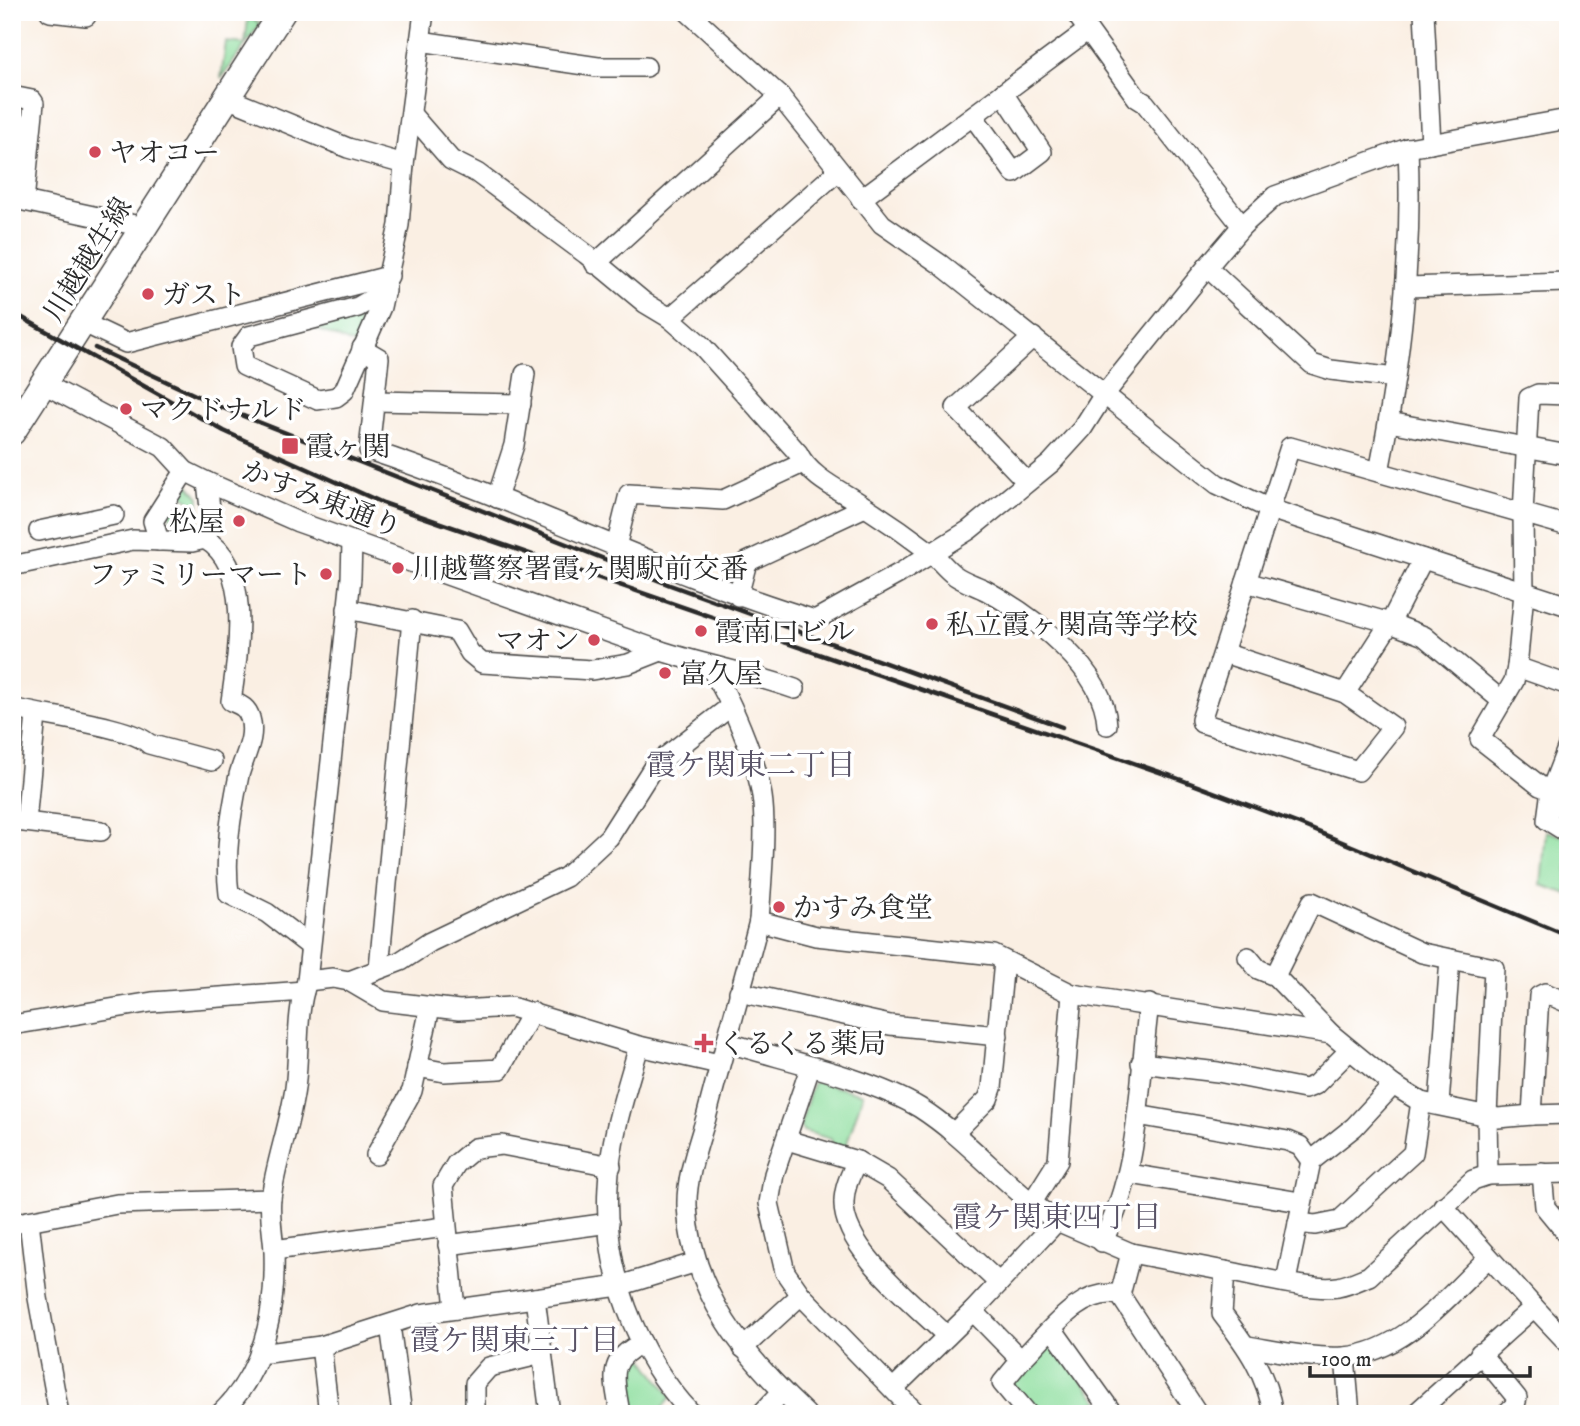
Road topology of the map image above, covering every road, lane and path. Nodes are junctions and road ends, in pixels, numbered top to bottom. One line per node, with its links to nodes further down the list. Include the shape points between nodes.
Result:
1 (50, 12): 2 (street, via 86,16)
2 (86, 12)
3 (282, 12): 14 (main road, 川越越生線)
4 (424, 12): 9 (street)
5 (688, 12): 13 (street)
6 (1076, 12): 8 (street)
7 (1424, 12): 18 (street)
8 (1088, 30): 11 (street); 23 (street)
9 (420, 41): 10 (street, via 598,67); 15 (street)
10 (646, 67)
11 (1003, 93): 16 (street); 16 (street, via 1042,152 1014,173)
12 (12, 96): 24 (street, via 34,103 24,201)
13 (780, 96): 21 (street); 25 (street)
14 (227, 98): 20 (street, via 348,148); 24 (main road, 川越越生線)
15 (411, 114): 20 (street); 25 (street, via 450,160 477,173)
16 (973, 116): 22 (street)
17 (1568, 118): 18 (street)
18 (1431, 144): 19 (street)
19 (1408, 148): 23 (street, via 1275,196); 29 (street)
20 (404, 164): 28 (street, via 399,225)
21 (838, 171): 22 (street); 30 (street)
22 (861, 199): 32 (street, via 888,230 940,264)
23 (1242, 226): 26 (street)
24 (144, 227): 31 (main road, 川越越生線)
25 (595, 264): 30 (street)
26 (1207, 267): 35 (street, via 1311,364); 38 (street)
27 (1568, 282): 29 (street)
28 (387, 283): 31 (street, via 126,343); 33 (street); 33 (street, via 358,307 256,333 241,347 244,366 318,400 344,391)
29 (1408, 287): 35 (street)
30 (670, 318): 45 (street, via 702,346)
31 (84, 323): 36 (main road, 川越越生線)
32 (1032, 337): 38 (street); 49 (street, via 956,408)
33 (362, 348): 39 (street, via 379,358)
34 (526, 374): 40 (street)
35 (1395, 378): 42 (street)
36 (44, 384): 41 (main road, 川越越生線); 46 (street, かすみ東通り, via 163,447)
37 (1568, 395): 43 (street, via 1529,398)
38 (1103, 396): 49 (street, via 1082,429); 52 (street, via 1217,484)
39 (375, 401): 40 (street); 50 (street, via 369,450)
40 (521, 404): 50 (street)
41 (16, 420)
42 (1389, 422): 43 (street); 47 (street)
43 (1525, 448): 44 (street); 53 (street)
44 (1568, 455)
45 (803, 463): 51 (street); 60 (street, via 723,500 629,494)
46 (185, 471): 48 (street, かすみ東通り); 58 (street, via 153,521)
47 (1379, 472): 52 (street, via 1290,447); 53 (street)
48 (206, 482): 57 (street, via 211,517); 59 (street, かすみ東通り)
49 (1027, 482): 61 (street, via 969,530)
50 (497, 498): 60 (street)
51 (865, 506): 61 (street); 66 (street, via 747,562)
52 (1270, 509): 62 (street); 64 (street)
53 (1523, 514): 55 (street); 65 (street)
54 (114, 515): 56 (street)
55 (1568, 526)
56 (39, 531)
57 (205, 538): 58 (street); 90 (street, via 216,545 237,583 231,701 246,709 251,722 250,746 240,772 228,837 229,894 267,913)
58 (159, 541): 63 (street, via 133,540)
59 (352, 542): 68 (street); 71 (street, かすみ東通り)
60 (616, 547): 66 (street)
61 (932, 553): 66 (street, via 815,620); 82 (street, via 954,575 1026,616 1069,652 1093,679)
62 (1423, 559): 65 (street); 70 (street)
63 (12, 566)
64 (1246, 583): 70 (street); 72 (street)
65 (1524, 593): 67 (street); 74 (street)
66 (738, 596)
67 (1568, 606)
68 (347, 609): 69 (street); 90 (street)
69 (412, 621): 71 (street, via 457,631 482,663 609,669); 94 (street)
70 (1390, 623): 77 (street); 78 (street, via 1424,636)
71 (660, 651): 73 (street, かすみ東通り)
72 (1224, 653): 77 (street); 77 (street, via 1202,723 1358,771 1393,727)
73 (709, 666): 76 (street, かすみ東通り, via 747,672); 79 (street)
74 (1517, 667): 75 (street); 78 (street)
75 (1568, 685)
76 (794, 689)
77 (1345, 693)
78 (1502, 701): 85 (street, via 1480,741)
79 (731, 706): 89 (street, via 762,796); 94 (street, via 654,766 614,830 566,877)
80 (12, 708): 81 (street)
81 (36, 715): 84 (street, via 121,731 149,744); 86 (street)
82 (1107, 725)
83 (1566, 754): 85 (street)
84 (212, 761)
85 (1551, 790): 88 (street, via 1547,820)
86 (19, 821): 87 (street)
87 (101, 831)
88 (1568, 832)
89 (759, 921): 93 (street, via 816,936 994,955); 98 (street)
90 (310, 946): 97 (street)
91 (1248, 957): 95 (street, via 1258,969)
92 (1450, 959): 95 (street, via 1422,953 1311,902); 115 (street); 118 (street, via 1494,968)
93 (1004, 961): 99 (street); 106 (street)
94 (379, 968): 96 (street)
95 (1275, 976): 105 (street)
96 (349, 981): 97 (street, via 333,978); 102 (street, via 383,1001)
97 (306, 986): 104 (street, via 152,1002); 130 (street, via 289,1130)
98 (739, 992): 106 (street, via 891,1025); 107 (street)
99 (1072, 994): 101 (street); 132 (street, via 1058,1161)
100 (1568, 1003): 119 (street, via 1545,993 1539,996)
101 (1149, 1004): 105 (street); 110 (street)
102 (430, 1008): 103 (street, via 511,1007); 112 (street)
103 (532, 1012): 108 (street); 112 (street, via 500,1069 444,1072)
104 (12, 1025)
105 (1331, 1034): 109 (street)
106 (998, 1036): 120 (street, via 988,1099)
107 (726, 1042): 111 (street); 113 (street)
108 (639, 1046): 111 (street); 125 (street, via 620,1111)
109 (1350, 1050): 110 (street, via 1315,1085 1305,1089); 114 (street)
110 (1141, 1063): 117 (street)
111 (719, 1064): 144 (street, via 687,1203)
112 (417, 1067): 122 (street, via 412,1091)
113 (810, 1068): 120 (street, via 892,1095); 121 (street)
114 (1393, 1085): 115 (street); 124 (street, via 1354,1126)
115 (1430, 1103): 118 (street); 137 (street, via 1413,1153 1340,1220)
116 (1568, 1114): 119 (street)
117 (1137, 1115): 124 (street, via 1288,1141 1300,1146); 128 (street)
118 (1487, 1115): 119 (street); 129 (street)
119 (1532, 1115)
120 (954, 1133): 132 (street)
121 (788, 1140): 123 (street); 149 (street, via 774,1174 769,1203 785,1272)
122 (376, 1155)
123 (857, 1161): 147 (street, via 888,1179); 157 (street, via 846,1186 847,1224 864,1253)
124 (1311, 1161): 131 (street)
125 (611, 1166): 136 (street); 139 (street, via 502,1144 475,1148 456,1164 443,1186)
126 (1542, 1173): 127 (street); 129 (street); 138 (street, via 1545,1207)
127 (1568, 1173)
128 (1130, 1174): 131 (street); 140 (street)
129 (1488, 1175): 133 (street, via 1473,1180)
130 (271, 1199): 135 (street, via 117,1204); 141 (street)
131 (1300, 1202): 137 (street)
132 (1031, 1204): 134 (street)
133 (1443, 1206): 143 (street); 146 (street, via 1369,1276 1337,1287)
134 (1057, 1221): 140 (street); 147 (street)
135 (21, 1223): 170 (street)
136 (609, 1223): 139 (street); 148 (street)
137 (1298, 1223): 146 (street)
138 (1568, 1235)
139 (446, 1236): 141 (street); 153 (street)
140 (1102, 1242): 142 (street)
141 (274, 1250): 164 (street, via 275,1294)
142 (1131, 1253): 145 (street); 150 (street)
143 (1488, 1258): 152 (street); 166 (street, via 1397,1340)
144 (697, 1262): 148 (street); 163 (street, via 714,1306)
145 (1225, 1271): 146 (street); 162 (street, via 1220,1308)
146 (1286, 1281)
147 (999, 1283): 154 (street)
148 (618, 1286): 151 (street); 159 (street)
149 (801, 1295): 163 (street); 168 (street)
150 (1121, 1295): 156 (street, via 1108,1292 1089,1297); 183 (street)
151 (535, 1298): 153 (street); 158 (street)
152 (1534, 1307): 160 (street); 165 (street)
153 (455, 1309): 155 (street)
154 (973, 1311): 157 (street); 167 (street)
155 (390, 1325): 161 (street); 173 (street)
156 (1053, 1330): 167 (street); 182 (street)
157 (947, 1336): 168 (street)
158 (541, 1341): 174 (street, via 530,1357 489,1367 475,1383); 175 (street)
159 (642, 1343): 176 (street, via 624,1352 616,1363); 177 (street, via 675,1396)
160 (1568, 1343)
161 (321, 1346): 164 (street, via 268,1353); 172 (street)
162 (1247, 1346): 166 (street); 184 (street, via 1270,1393)
163 (743, 1348): 169 (street)
164 (260, 1350): 171 (street, via 245,1385)
165 (1480, 1353): 186 (street); 187 (street, via 1517,1398)
166 (1345, 1357): 185 (street)
167 (1021, 1360): 181 (street, via 1002,1383)
168 (893, 1389): 180 (street)
169 (782, 1392): 178 (street); 179 (street)
170 (59, 1414)
171 (220, 1414)
172 (329, 1414)
173 (402, 1414)
174 (474, 1414)
175 (550, 1414)
176 (621, 1414)
177 (692, 1414)
178 (761, 1414)
179 (806, 1414)
180 (917, 1414)
181 (1028, 1414)
182 (1113, 1414)
183 (1198, 1414)
184 (1273, 1414)
185 (1350, 1414)
186 (1415, 1414)
187 (1506, 1414)

